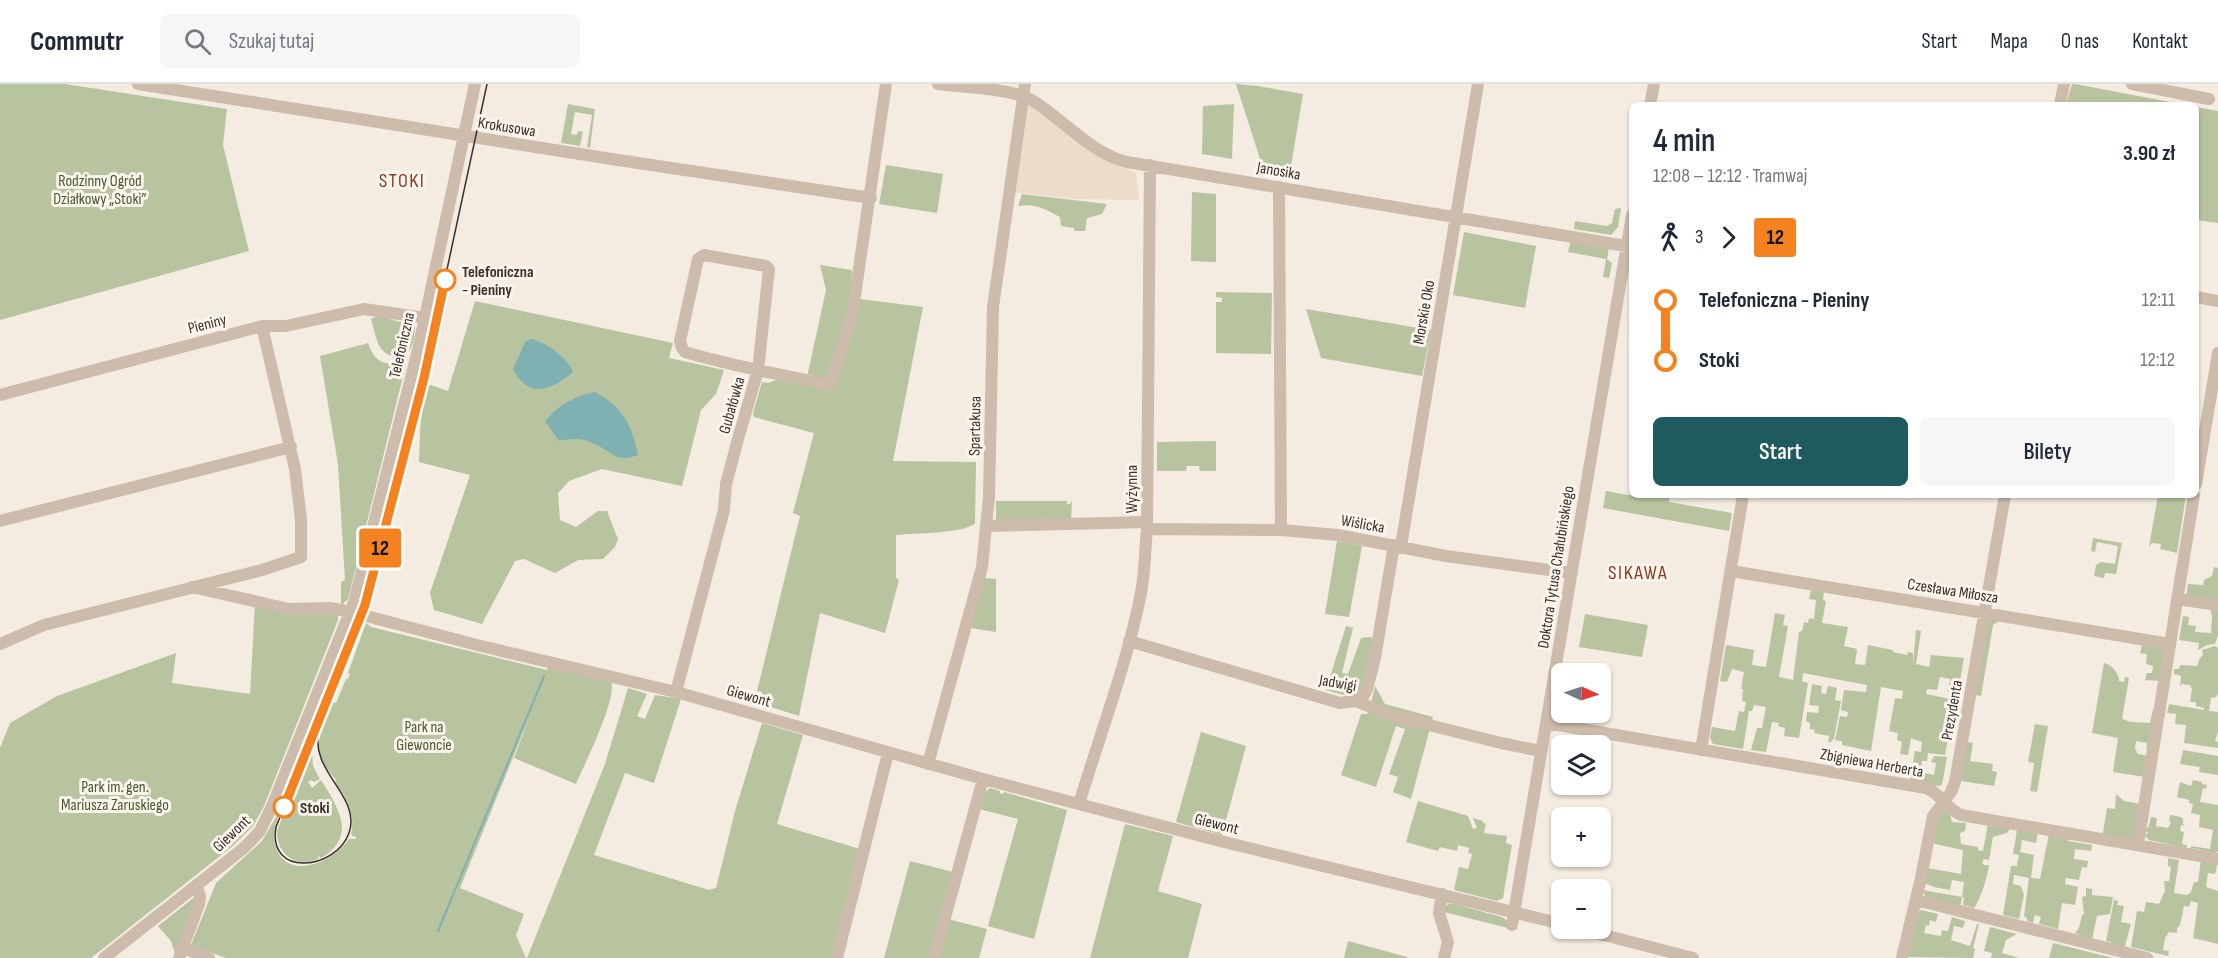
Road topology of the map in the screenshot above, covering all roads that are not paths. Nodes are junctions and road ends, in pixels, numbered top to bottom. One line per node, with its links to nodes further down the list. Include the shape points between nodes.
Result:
1 (138, 84): 13 (street, Krokusowa)
2 (475, 84): 13 (street, Telefoniczna)
3 (886, 84): 16 (street)
4 (938, 84): 9 (street, Janosika)
5 (1478, 84): 17 (street, Morskie Oko)
6 (1654, 84): 11 (street)
7 (2064, 84): 12 (street)
8 (2132, 84): 10 (street)
9 (1024, 90): 14 (street, Janosika, via 1113,158); 33 (street, Spartakusa, via 993,308)
10 (2209, 99)
11 (1651, 102)
12 (2061, 102)
13 (464, 135): 16 (street, Krokusowa); 21 (street, Telefoniczna)
14 (1150, 165): 15 (street, Janosika); 32 (street, Wyżynna)
15 (1279, 187): 17 (street, Janosika); 34 (street)
16 (871, 198): 24 (street, via 852,316 830,385)
17 (1456, 217): 18 (street, Janosika); 35 (street, Morskie Oko)
18 (1629, 246): 37 (street, Doktora Tytusa Chałubińskiego)
19 (2199, 298): 20 (street)
20 (2218, 301)
21 (425, 318): 22 (street, Pieniny, via 363,309 286,326); 41 (street, Telefoniczna)
22 (262, 326): 25 (street, Pieniny); 26 (street)
23 (2218, 353): 27 (street)
24 (758, 370): 24 (street, Gubałówka, via 720,363 682,348 680,341 701,255 768,267); 46 (street, Gubałówka)
25 (0, 395)
26 (291, 447): 31 (street); 38 (street, via 301,513 301,557)
27 (2199, 458)
28 (1743, 498): 36 (street)
29 (2004, 498): 42 (street, Prezydenta)
30 (2194, 498): 39 (street)
31 (0, 521)
32 (1147, 525): 33 (street, Wiślicka); 34 (street, Wiślicka); 43 (street, Wyżynna, via 1141,591)
33 (986, 526): 52 (street, Spartakusa, via 982,567)
34 (1281, 530): 35 (street, Wiślicka)
35 (1397, 546): 37 (street, Wiślicka); 47 (street, Morskie Oko, via 1376,658 1367,689)
36 (1731, 571): 42 (street, Czesława Miłosza); 49 (street)
37 (1571, 573): 48 (street, Doktora Tytusa Chałubińskiego)
38 (192, 587): 41 (street, via 289,609); 44 (street, via 44,625)
39 (2177, 599): 40 (street); 45 (street)
40 (2218, 605)
41 (351, 612): 46 (street, Giewont); 58 (street, Giewont, via 264,823 244,848)
42 (1985, 612): 45 (street, Czesława Miłosza); 54 (street, Prezydenta, via 1955,782)
43 (1129, 641): 47 (street, Jadwigi, via 1340,703); 55 (street, Wyżynna)
44 (0, 644)
45 (2170, 644): 56 (street)
46 (676, 692): 51 (street, Giewont)
47 (1356, 701): 50 (street, Jadwigi, via 1397,717)
48 (1546, 723): 49 (street, Zbigniewa Herberta); 50 (street, Doktora Tytusa Chałubińskiego)
49 (1701, 750): 54 (street, Zbigniewa Herberta, via 1926,788)
50 (1541, 751): 61 (street, Doktora Tytusa Chałubińskiego)
51 (888, 753): 52 (street, Giewont); 69 (street)
52 (928, 764): 53 (street, Giewont)
53 (982, 779): 55 (street, Giewont); 70 (street)
54 (1943, 801): 56 (street, Zbigniewa Herberta, via 1966,816); 60 (street, Prezydenta, via 1933,816)
55 (1079, 804): 59 (street, Giewont)
56 (2138, 844): 57 (street, Zbigniewa Herberta)
57 (2218, 859)
58 (196, 886): 65 (street, via 199,904); 67 (street, Giewont)
59 (1442, 894): 61 (street, Giewont); 71 (street, via 1439,913 1448,942)
60 (1916, 900): 73 (street, Prezydenta); 74 (street)
61 (1513, 912): 62 (street, Giewont); 63 (street, Doktora Tytusa Chałubińskiego)
62 (1551, 921)
63 (1512, 925)
64 (1611, 938): 66 (street)
65 (181, 953): 68 (street)
66 (1676, 956): 72 (street)
67 (104, 958)
68 (209, 958)
69 (837, 958)
70 (934, 958)
71 (1444, 958)
72 (1693, 958)
73 (1902, 958)
74 (2147, 958)

